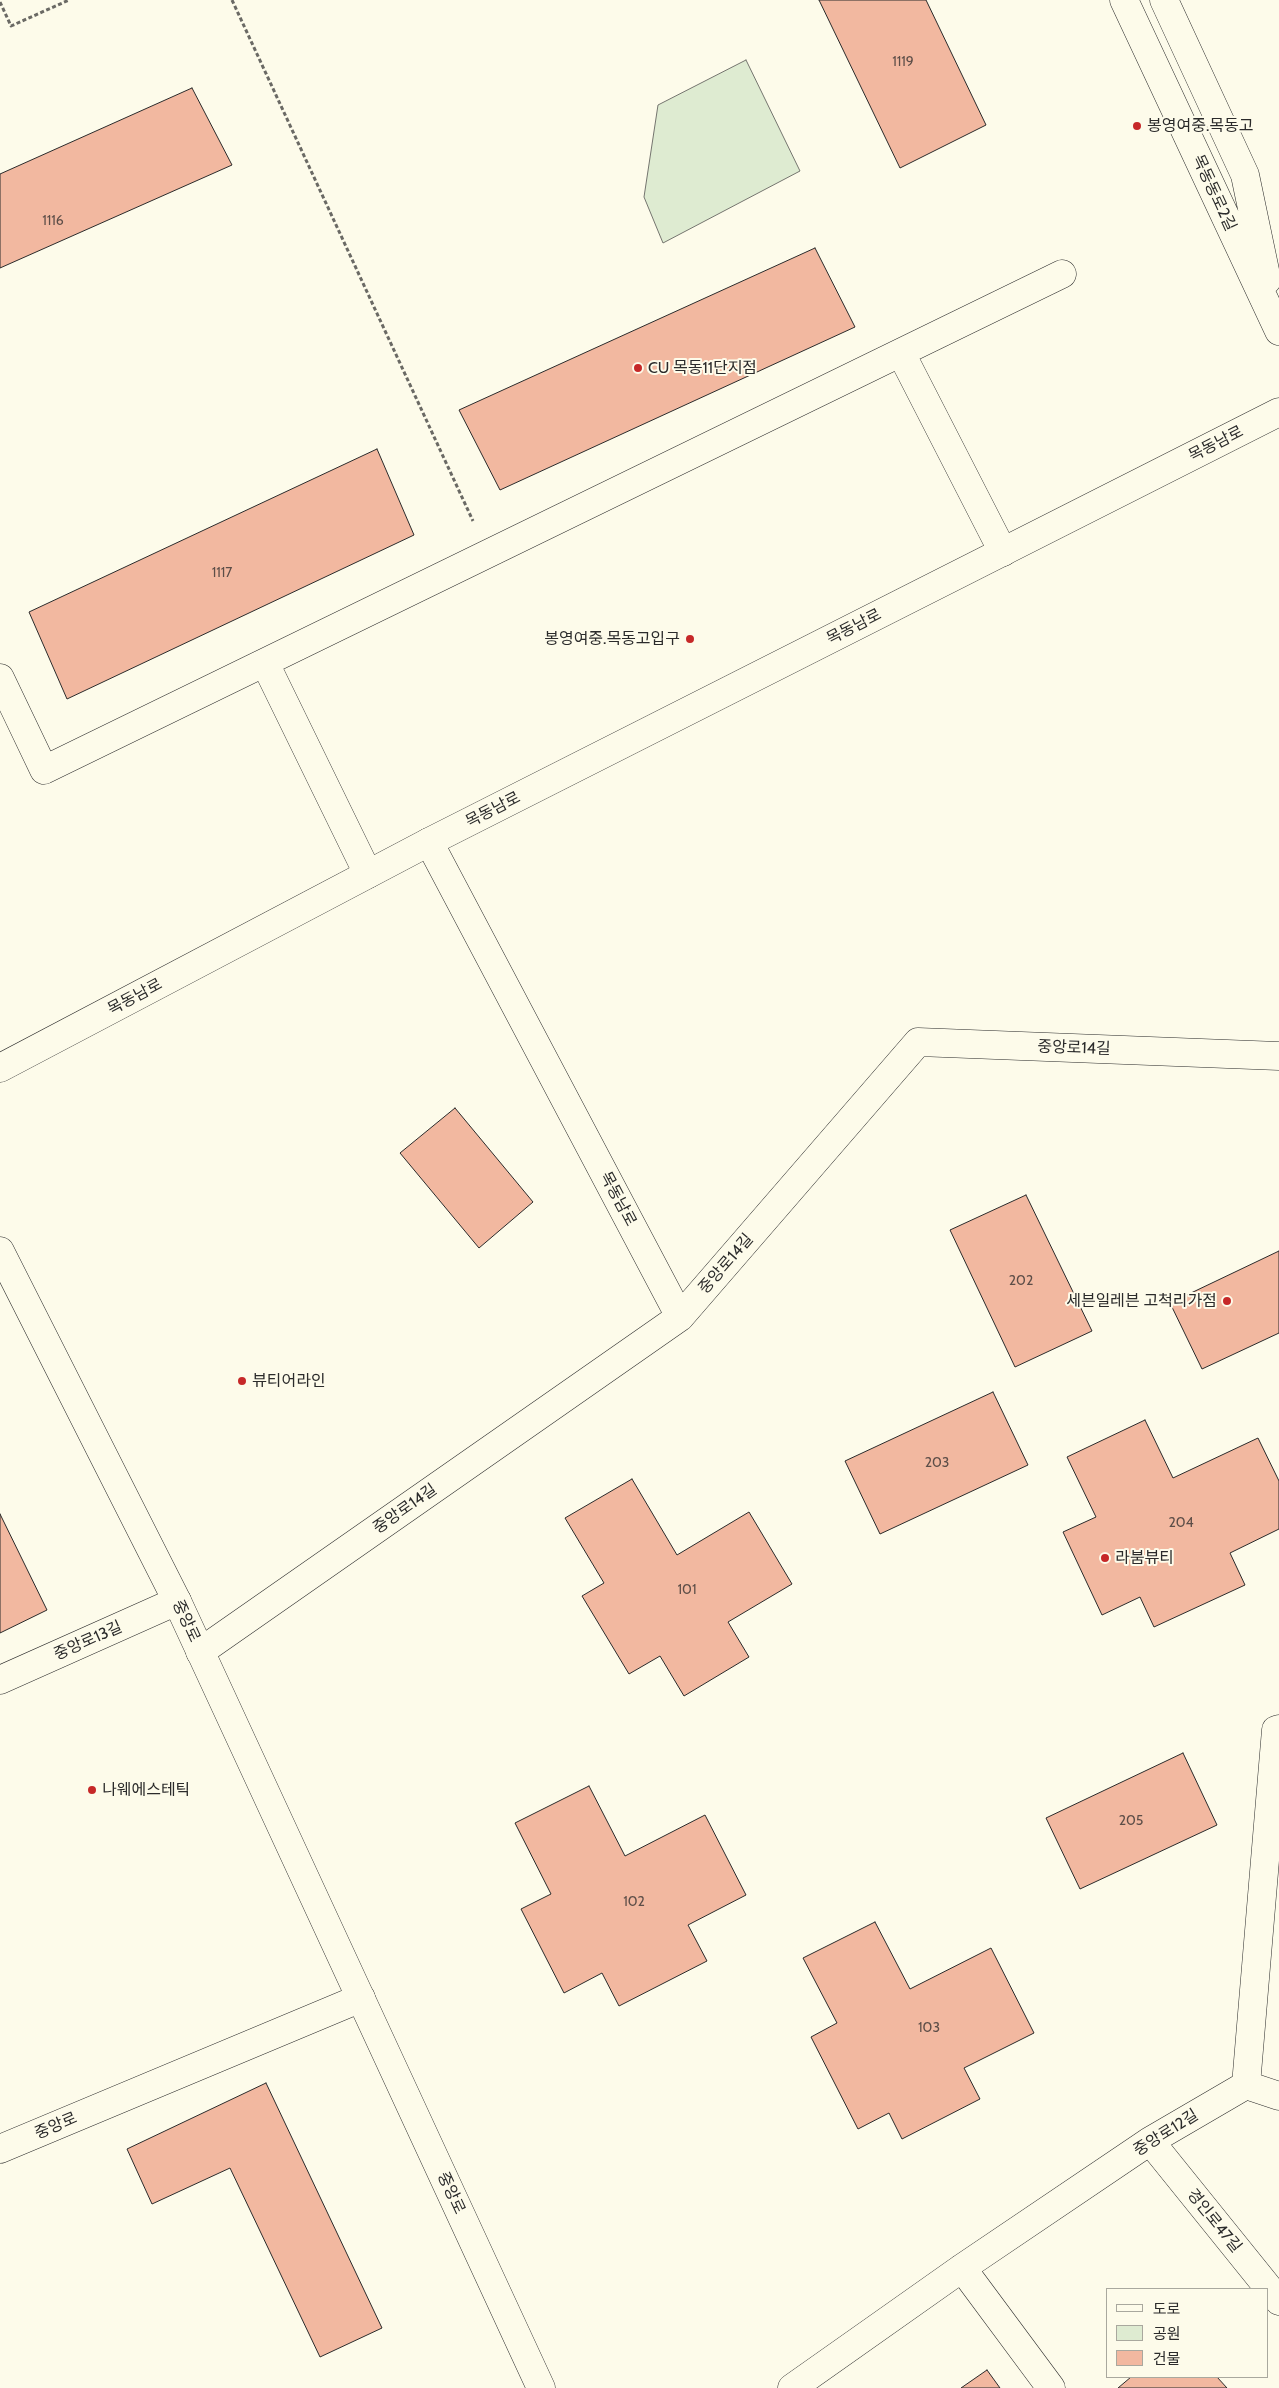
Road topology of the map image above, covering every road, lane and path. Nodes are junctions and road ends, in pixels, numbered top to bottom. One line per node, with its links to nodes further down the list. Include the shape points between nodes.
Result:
1 (69, 0): 5 (path, via 11,26)
2 (232, 0): 11 (path)
3 (1124, 0): 7 (street, 목동동로2길)
4 (1164, 0): 7 (street, via 1245,175)
5 (0, 2)
6 (1062, 274): 8 (street)
7 (1278, 328)
8 (901, 353): 10 (street); 11 (street)
9 (1279, 412): 10 (street, 목동남로)
10 (1003, 552): 14 (street, 목동남로)
11 (488, 554): 12 (street)
12 (265, 663): 13 (street, via 44,770); 15 (street)
13 (0, 678)
14 (429, 842): 15 (street, 목동남로); 19 (street, 목동남로)
15 (368, 874): 17 (street, 목동남로)
16 (1279, 1056): 19 (street, 중앙로14길, via 918,1042)
17 (0, 1068)
18 (0, 1251): 20 (street, 중앙로)
19 (680, 1317): 21 (street, 중앙로14길)
20 (177, 1601): 21 (street, 중앙로); 22 (street, 중앙로13길)
21 (200, 1652): 24 (street, 중앙로)
22 (0, 1680)
23 (1279, 1729): 25 (street, via 1276,1730)
24 (360, 1998): 28 (street, 중앙로); 33 (street, 중앙로)
25 (1246, 2085): 26 (street); 27 (street, 중앙로12길)
26 (1279, 2096)
27 (1150, 2141): 29 (street, 중앙로12길); 30 (street, 경인로47길)
28 (0, 2149)
29 (962, 2268): 34 (street, 중앙로12길); 35 (street)
30 (1269, 2288)
31 (1269, 2289): 32 (street, 경인로47길)
32 (1279, 2301)
33 (541, 2388)
34 (792, 2388)
35 (1051, 2388)

